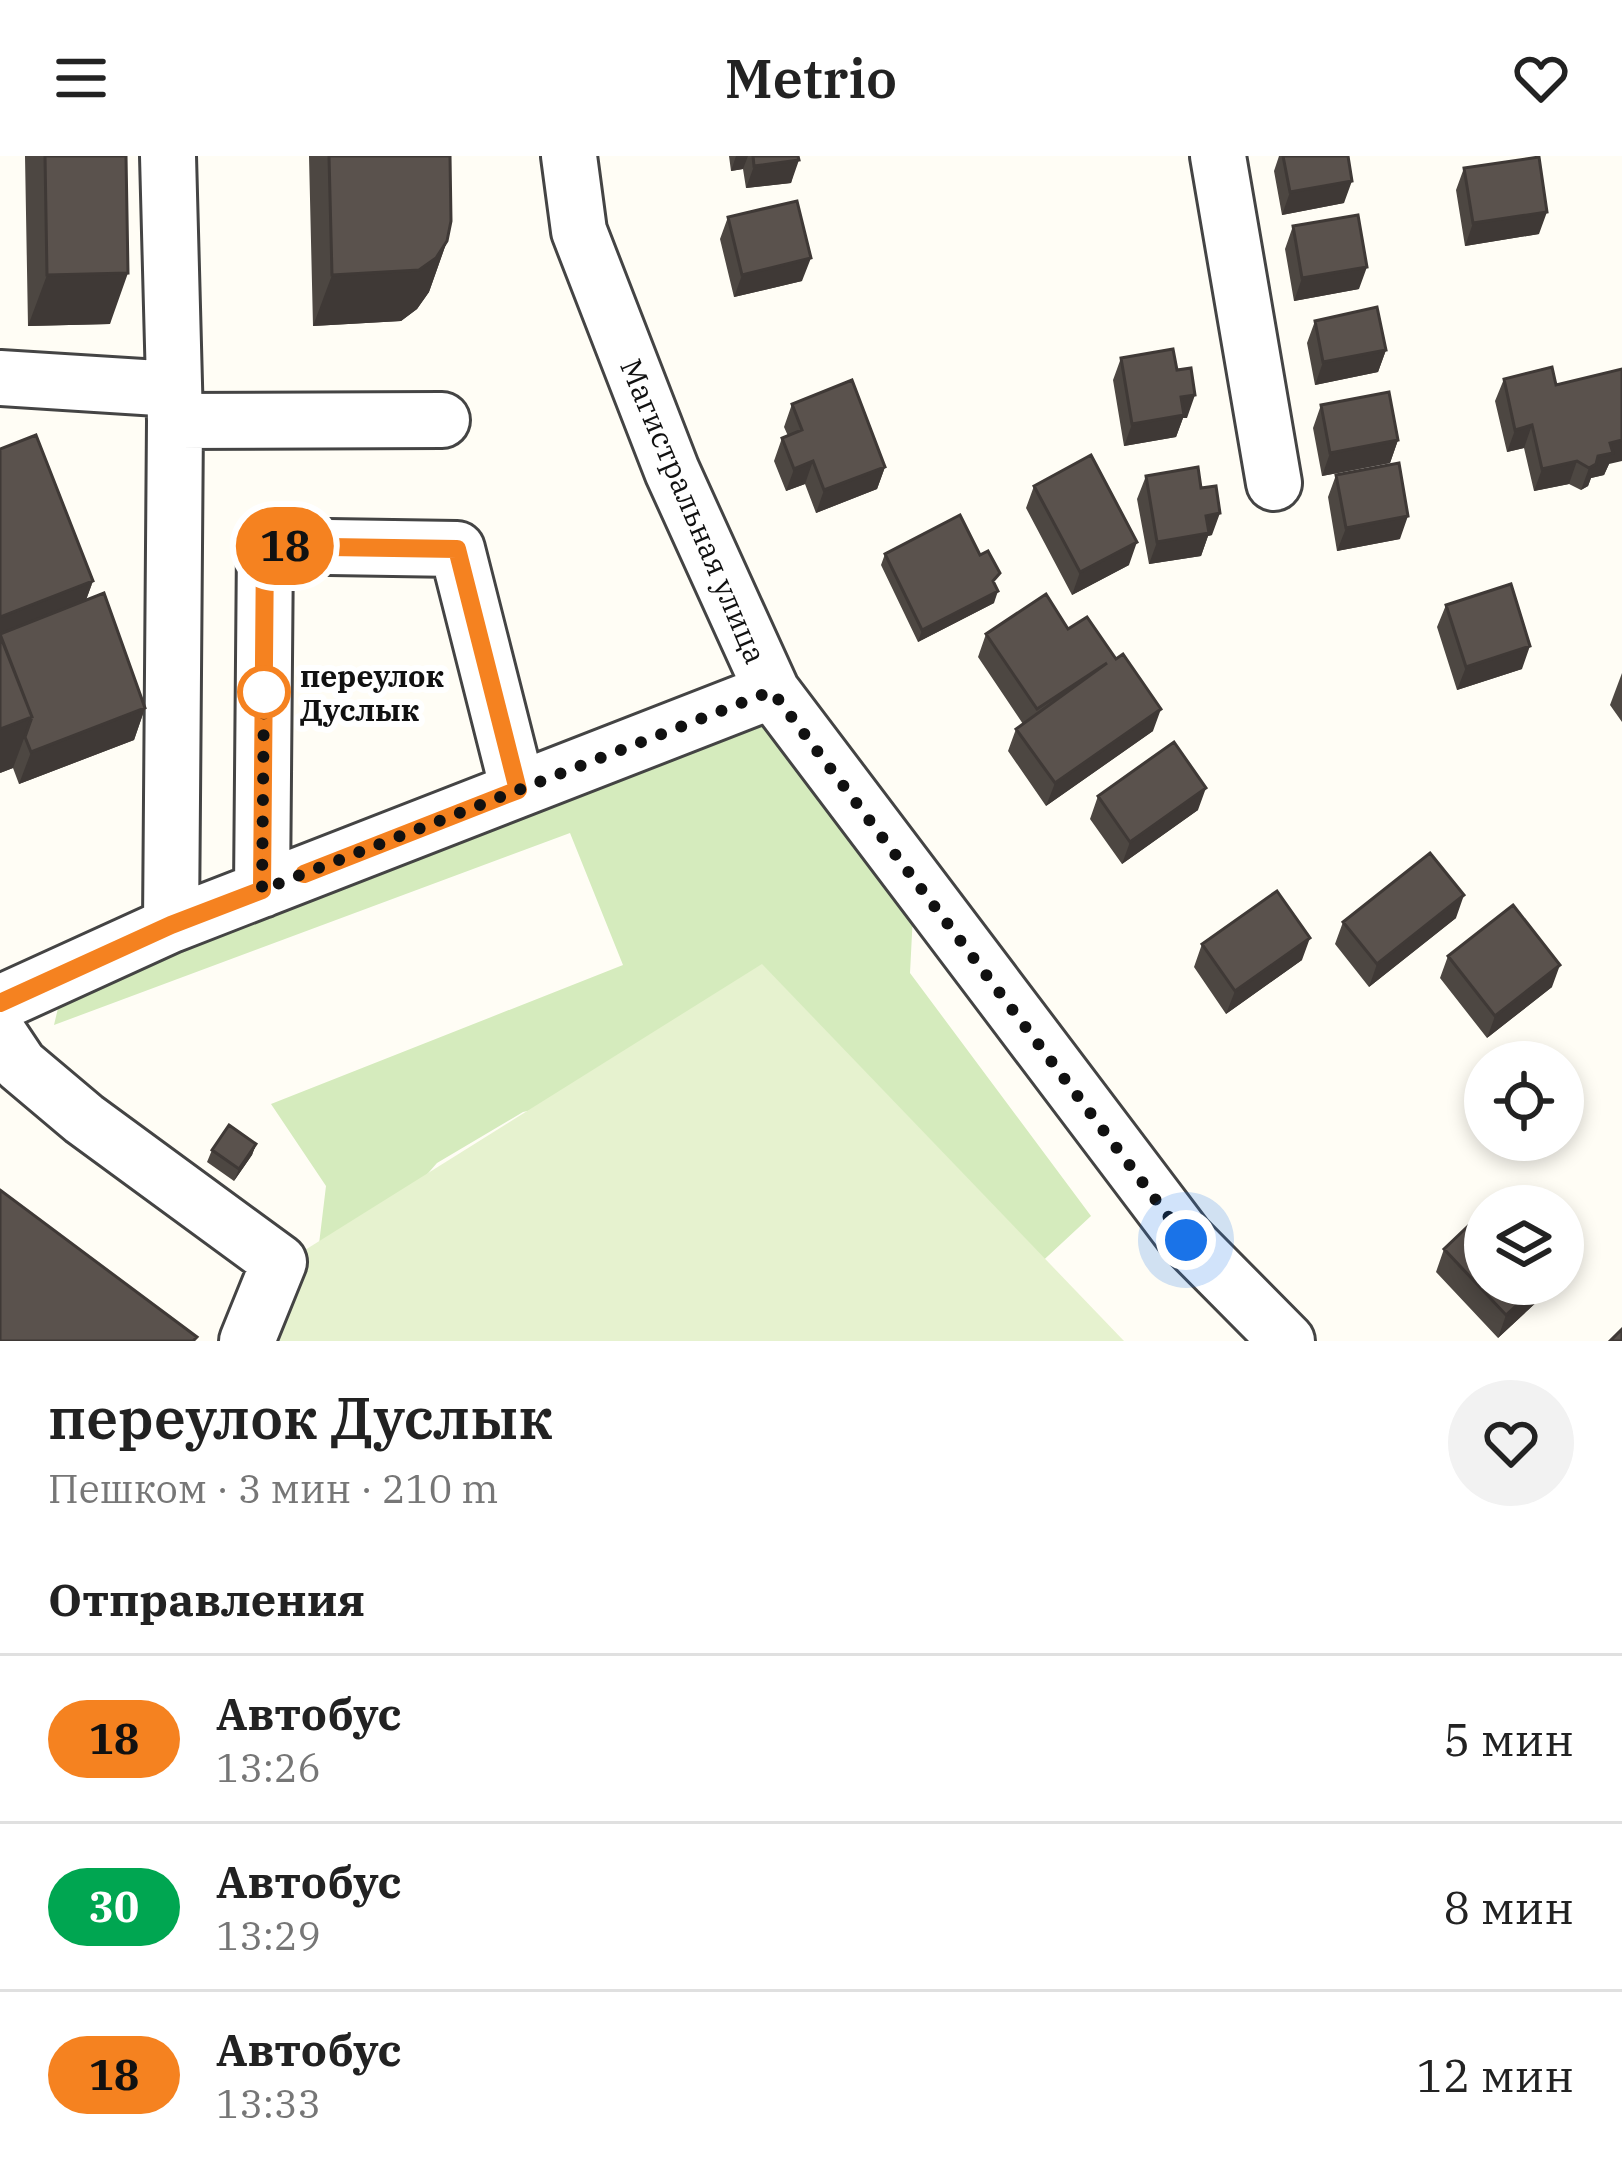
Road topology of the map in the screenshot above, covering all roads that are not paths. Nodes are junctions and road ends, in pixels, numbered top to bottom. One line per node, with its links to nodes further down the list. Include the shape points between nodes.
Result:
1 (168, 156): 5 (street)
2 (569, 156): 8 (street, Магистральная улица, via 579,231 672,471)
3 (1218, 156): 7 (street)
4 (0, 378): 5 (street)
5 (174, 405): 6 (street); 11 (street)
6 (442, 420)
7 (1274, 483)
8 (772, 691): 9 (street); 15 (street, Магистральная улица, via 1186,1240)
9 (518, 790): 10 (street); 10 (street, via 457,549 265,546)
10 (262, 890): 11 (street)
11 (171, 925): 12 (street)
12 (0, 1004)
13 (0, 1035): 14 (street, via 20,1065 84,1119 279,1262)
14 (247, 1341)
15 (1287, 1341)

